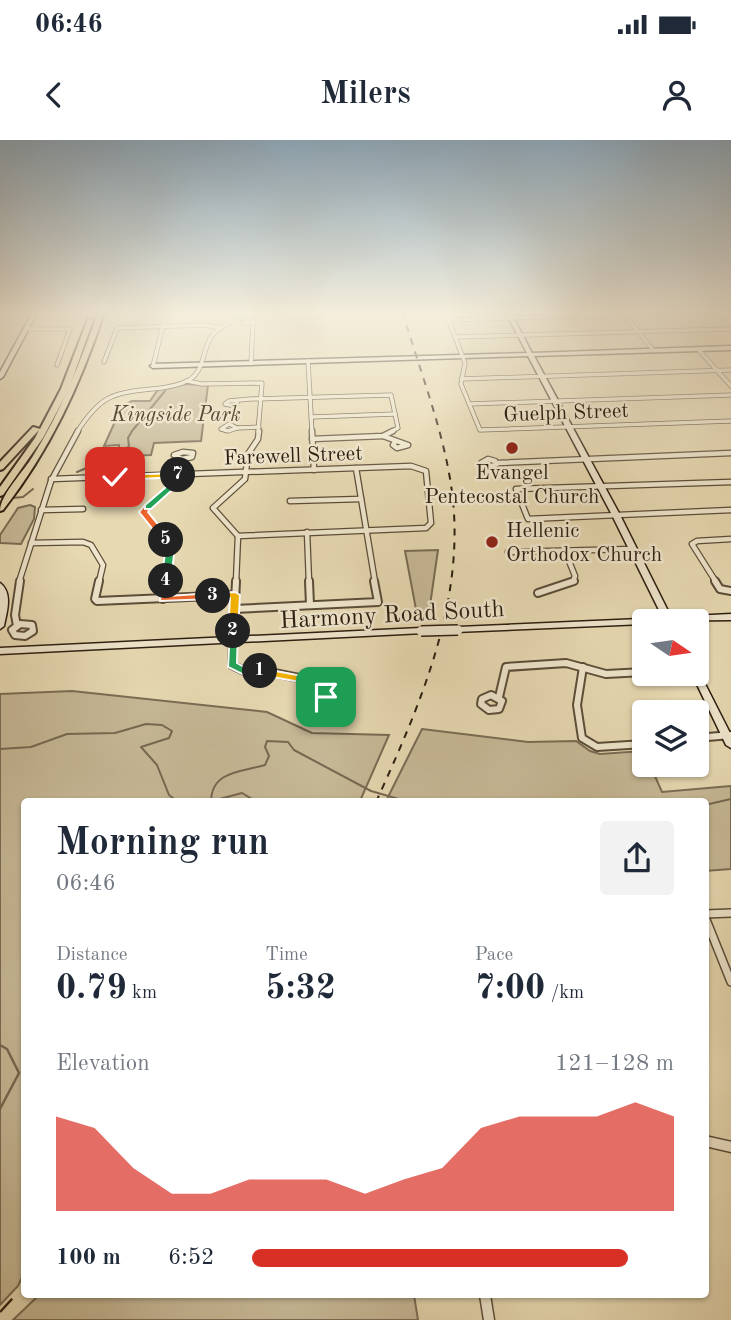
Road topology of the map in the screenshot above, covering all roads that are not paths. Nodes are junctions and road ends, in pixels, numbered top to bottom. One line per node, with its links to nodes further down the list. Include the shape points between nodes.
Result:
1 (72, 368): 15 (highway)
2 (83, 368): 46 (highway, via 33,463)
3 (199, 368): 13 (street)
4 (309, 368): 17 (street)
5 (465, 368): 12 (street)
6 (538, 368): 10 (main road)
7 (2, 370): 11 (main road)
8 (717, 370): 9 (street); 10 (street); 14 (street)
9 (731, 370)
10 (542, 376): 12 (street); 20 (main road)
11 (0, 377)
12 (461, 379): 21 (street)
13 (187, 381): 18 (street, via 260,382); 40 (street, via 105,398 89,415)
14 (731, 386)
15 (65, 389): 35 (highway); 43 (highway, via 39,438)
16 (731, 395): 20 (street)
17 (311, 396): 18 (street); 22 (street, via 391,395); 23 (street)
18 (261, 399): 19 (street); 25 (street)
19 (238, 401)
20 (556, 401): 21 (street); 27 (main road)
21 (469, 404): 27 (street, Guelph Street, via 478,429 486,431)
22 (395, 414): 23 (street); 28 (street, via 398,428)
23 (311, 417): 29 (street)
24 (731, 421): 27 (street, Guelph Street)
25 (259, 427): 26 (street); 38 (street, via 258,439 248,454)
26 (237, 428)
27 (570, 428): 32 (main road)
28 (383, 436): 29 (street); 30 (street)
29 (312, 439): 37 (street)
30 (395, 442)
31 (731, 453): 32 (street)
32 (586, 458): 34 (street); 42 (main road)
33 (182, 460): 39 (street)
34 (498, 463)
35 (0, 467)
36 (356, 468): 37 (street, Farewell Street); 44 (street); 51 (street, Farewell Street, via 411,466 426,471 428,527)
37 (314, 470): 38 (street, Farewell Street)
38 (247, 472): 39 (street, Farewell Street); 53 (street, via 213,508)
39 (179, 475): 40 (street, Farewell Street); 63 (street, via 143,512 171,546)
40 (51, 480): 48 (street)
41 (731, 482): 42 (street)
42 (601, 487): 50 (main road); 50 (street, via 516,489 528,519)
43 (0, 493)
44 (361, 499): 45 (street); 51 (street)
45 (289, 501)
46 (0, 508)
47 (83, 509): 48 (street)
48 (41, 510): 55 (street)
49 (731, 510): 50 (street)
50 (616, 515): 56 (main road)
51 (368, 530): 52 (street); 64 (street, via 379,602)
52 (307, 532): 53 (street); 64 (street)
53 (238, 536): 62 (street)
54 (731, 539): 60 (street, via 692,544 720,589)
55 (31, 543): 63 (street, via 90,545 103,565 97,601); 71 (street, via 20,576 13,618)
56 (634, 549): 57 (street); 65 (main road)
57 (565, 551): 58 (street); 61 (street, via 574,582)
58 (508, 552)
59 (0, 585): 70 (main road, via 5,599)
60 (731, 591)
61 (538, 593)
62 (235, 595): 63 (street); 66 (street)
63 (163, 599)
64 (310, 605): 66 (street)
65 (664, 609)
66 (234, 610): 72 (street)
67 (731, 617): 68 (main road, Harmony Road South)
68 (709, 618)
69 (632, 622): 72 (main road, Harmony Road South, bridge)
70 (0, 625)
71 (17, 626)
72 (233, 641): 75 (main road, Harmony Road South); 79 (street, via 235,669)
73 (0, 643): 74 (main road)
74 (26, 649): 75 (main road, Harmony Road South); 76 (main road, Harmony Road South)
75 (56, 649): 76 (main road, Harmony Road South)
76 (0, 653)
77 (583, 667): 78 (street, via 606,674); 81 (street, via 566,663 506,667); 84 (street, via 577,705 582,738 597,747)
78 (632, 673)
79 (325, 686)
80 (702, 686): 83 (main road)
81 (499, 697)
82 (709, 738): 83 (street)
83 (729, 738)
84 (632, 745)
85 (731, 913): 86 (street)
86 (709, 915)
87 (709, 925): 88 (street)
88 (731, 982)
89 (709, 1142): 90 (street)
90 (731, 1147)
91 (485, 1298): 92 (street)
92 (489, 1320)

